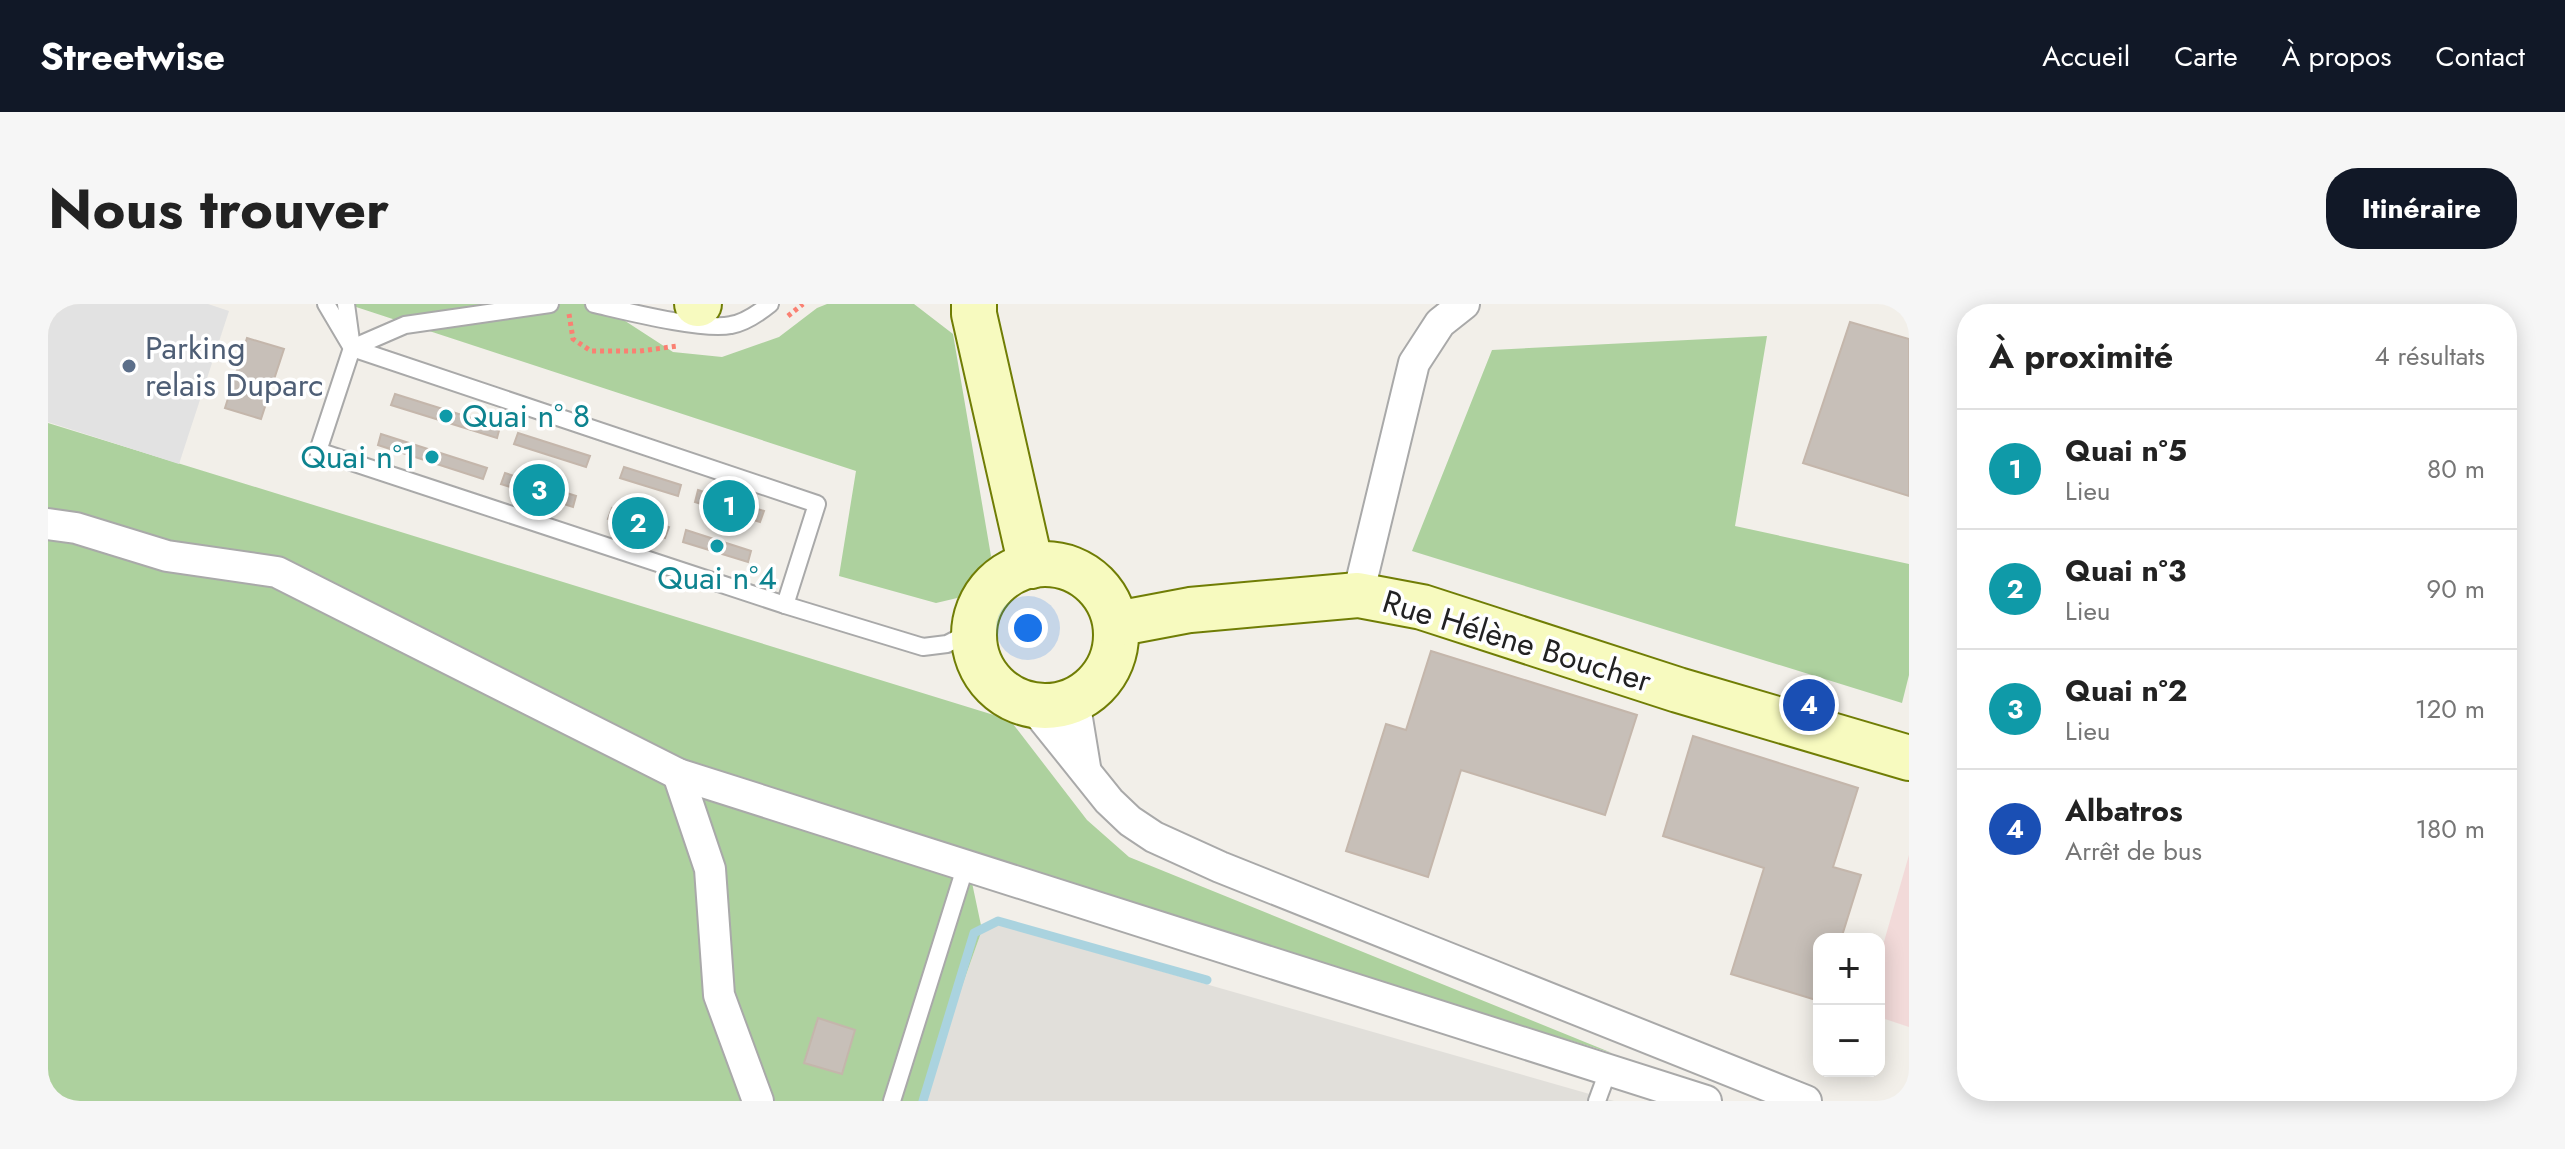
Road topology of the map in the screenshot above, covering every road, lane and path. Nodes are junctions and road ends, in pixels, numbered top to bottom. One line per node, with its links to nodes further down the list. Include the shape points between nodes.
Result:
1 (326, 304): 8 (lane)
2 (346, 304): 8 (lane)
3 (550, 304): 8 (lane, via 405,325)
4 (594, 304): 5 (lane, via 695,324 731,325)
5 (770, 304)
6 (1464, 304): 11 (street, via 1440,323 1414,363)
7 (972, 307): 10 (street)
8 (352, 348): 12 (lane, via 817,504); 12 (lane, via 318,451)
9 (48, 524): 18 (street, via 167,556 277,572)
10 (1031, 566): 13 (street, via 1076,571 1109,602); 14 (street, via 994,586)
11 (1358, 595): 13 (street, Rue Hélène Boucher, via 1190,610); 16 (street, Rue Hélène Boucher, via 1422,607)
12 (785, 605): 14 (lane, via 923,647 947,644)
13 (1116, 624): 15 (street, via 1116,647 1094,687)
14 (974, 630): 15 (street, via 983,671 994,684 1011,698)
15 (1053, 702): 17 (street); 17 (street)
16 (1909, 758)
17 (1086, 769): 25 (street, via 1130,821 1181,849)
18 (678, 774): 19 (street); 21 (street, via 710,869 719,995)
19 (965, 868): 20 (street); 22 (lane)
20 (1608, 1071): 23 (lane); 24 (street)
21 (758, 1101)
22 (892, 1101)
23 (1597, 1101)
24 (1706, 1101)
25 (1806, 1101)

